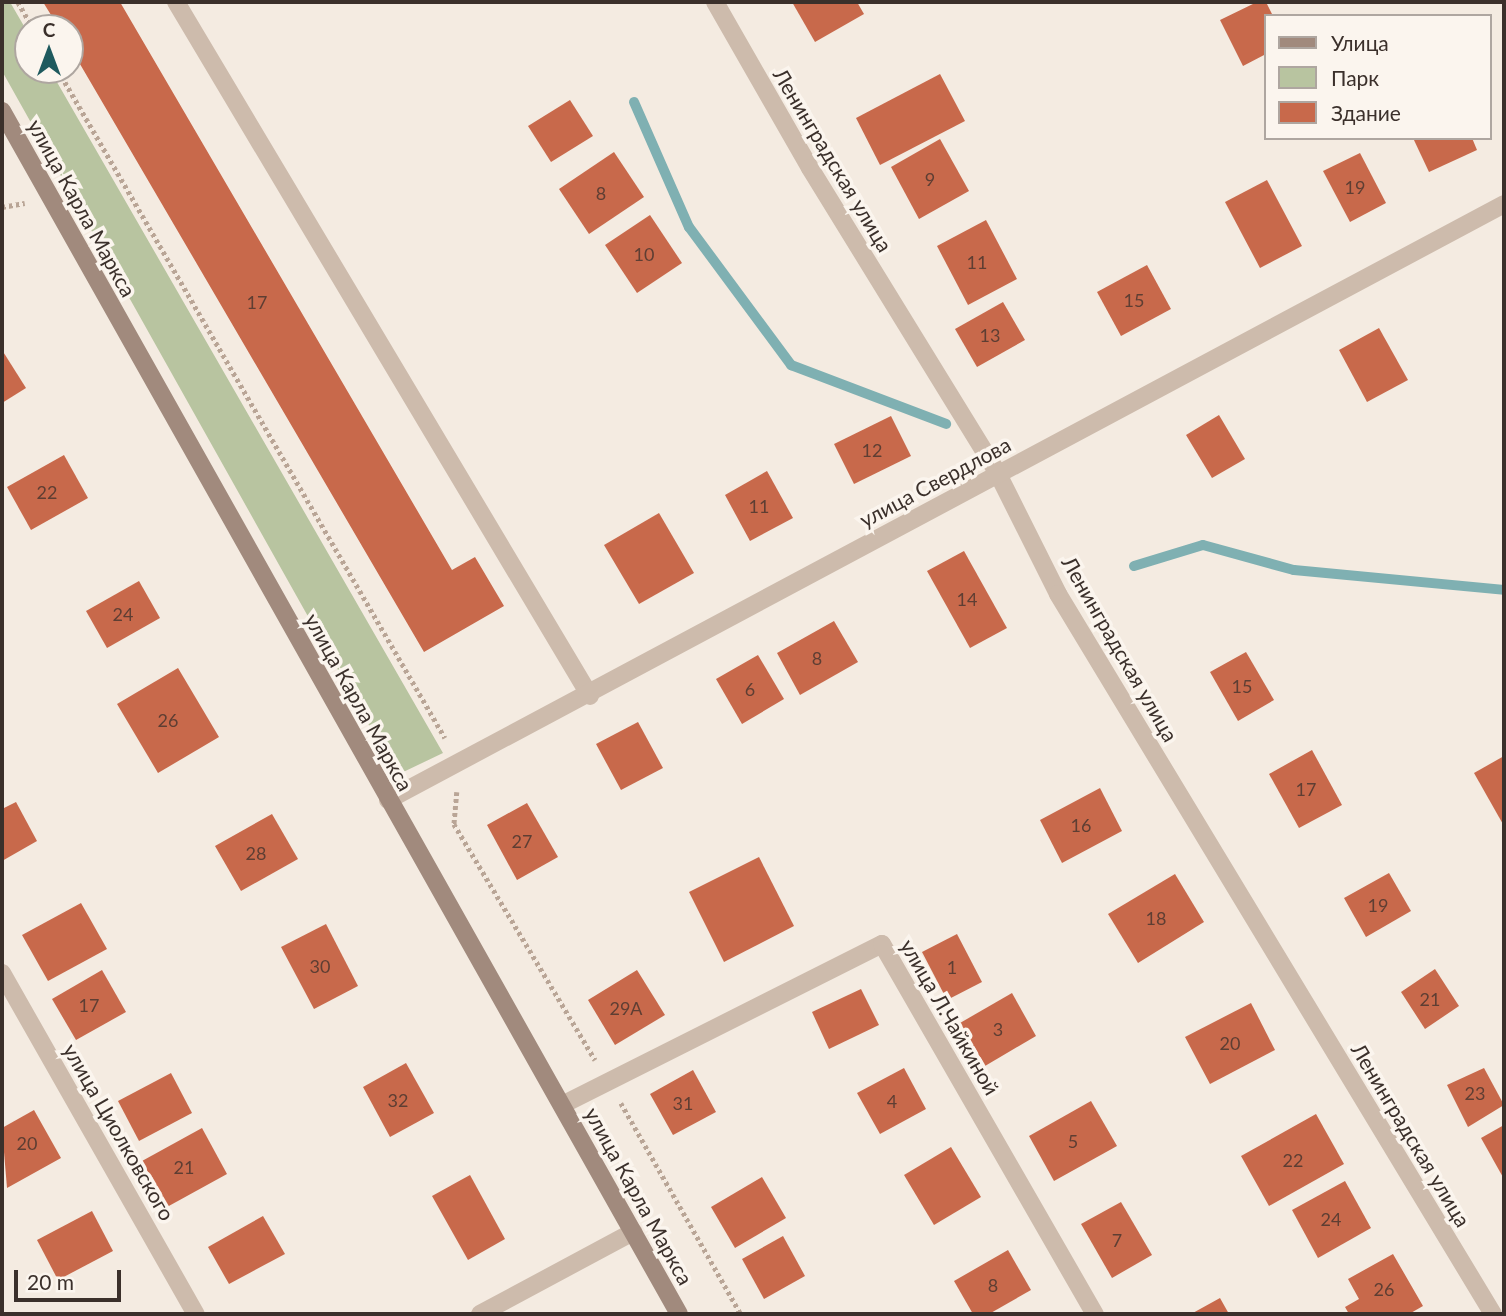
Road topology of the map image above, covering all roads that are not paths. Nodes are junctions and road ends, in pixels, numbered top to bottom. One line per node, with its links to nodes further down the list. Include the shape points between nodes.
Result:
1 (176, 2): 6 (street)
2 (715, 2): 5 (street, Ленинградская улица, via 810,169)
3 (2, 111): 7 (street, улица Карла Маркса)
4 (1504, 204): 5 (street, улица Свердлова)
5 (998, 474): 6 (street, улица Свердлова); 15 (street, Ленинградская улица, via 1058,594)
6 (590, 696): 7 (street, улица Свердлова)
7 (388, 800): 9 (street, улица Карла Маркса)
8 (2, 973): 11 (street, улица Циолковского)
9 (562, 1105): 10 (street, улица Карла Маркса); 14 (street, улица Л.Чайкиной, via 882,944)
10 (633, 1232): 12 (street); 13 (street, улица Карла Маркса)
11 (196, 1314)
12 (480, 1314)
13 (679, 1314)
14 (1094, 1314)
15 (1493, 1314)

